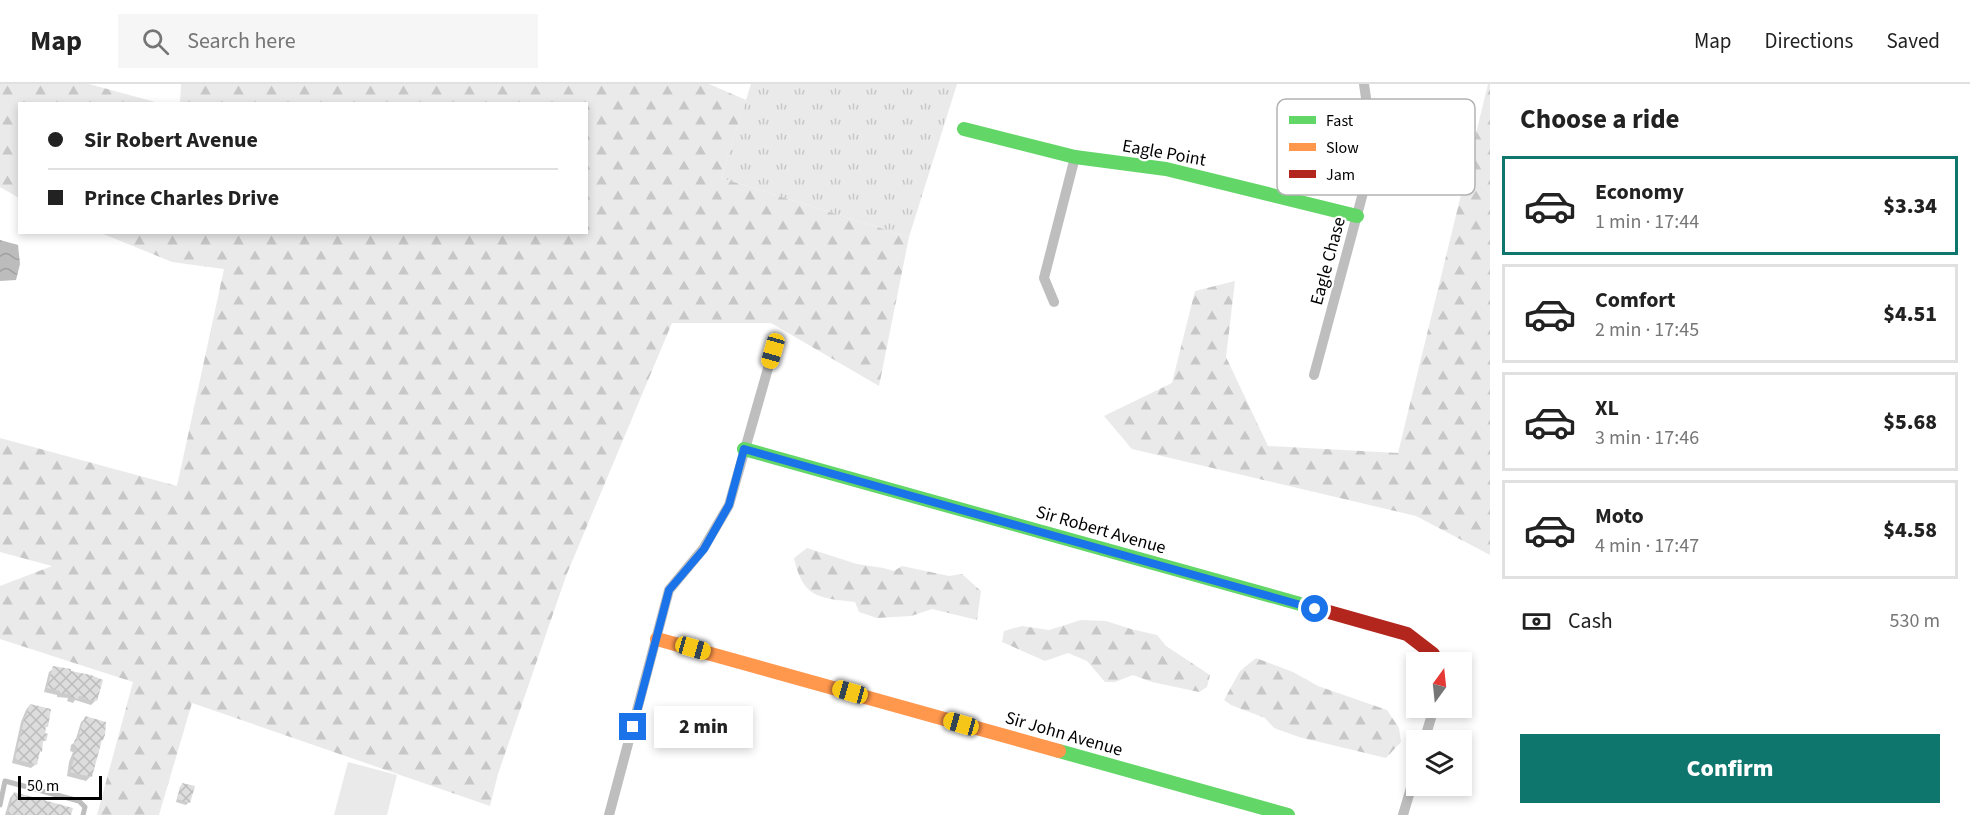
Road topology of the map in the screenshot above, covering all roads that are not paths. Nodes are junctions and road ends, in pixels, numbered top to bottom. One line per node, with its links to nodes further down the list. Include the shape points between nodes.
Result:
1 (1364, 84): 2 (street, Eagle Chase)
2 (1366, 99)
3 (964, 129): 4 (street, Eagle Point)
4 (1075, 157): 6 (street, Eagle Point, via 1166,169); 7 (street, via 1044,278)
5 (1363, 195): 6 (street, Eagle Chase)
6 (1357, 216): 9 (street, Eagle Chase)
7 (1054, 302)
8 (773, 351): 10 (street)
9 (1314, 375)
10 (744, 449): 11 (street, via 729,505 704,549 669,590); 12 (street, Sir Robert Avenue, via 1407,634)
11 (657, 639): 16 (street); 17 (street, Sir John Avenue)
12 (1430, 652)
13 (1409, 796): 18 (street)
14 (0, 805): 15 (lane, via 5,781 79,801 85,807)
15 (83, 815)
16 (609, 815)
17 (1288, 815)
18 (1403, 815)

